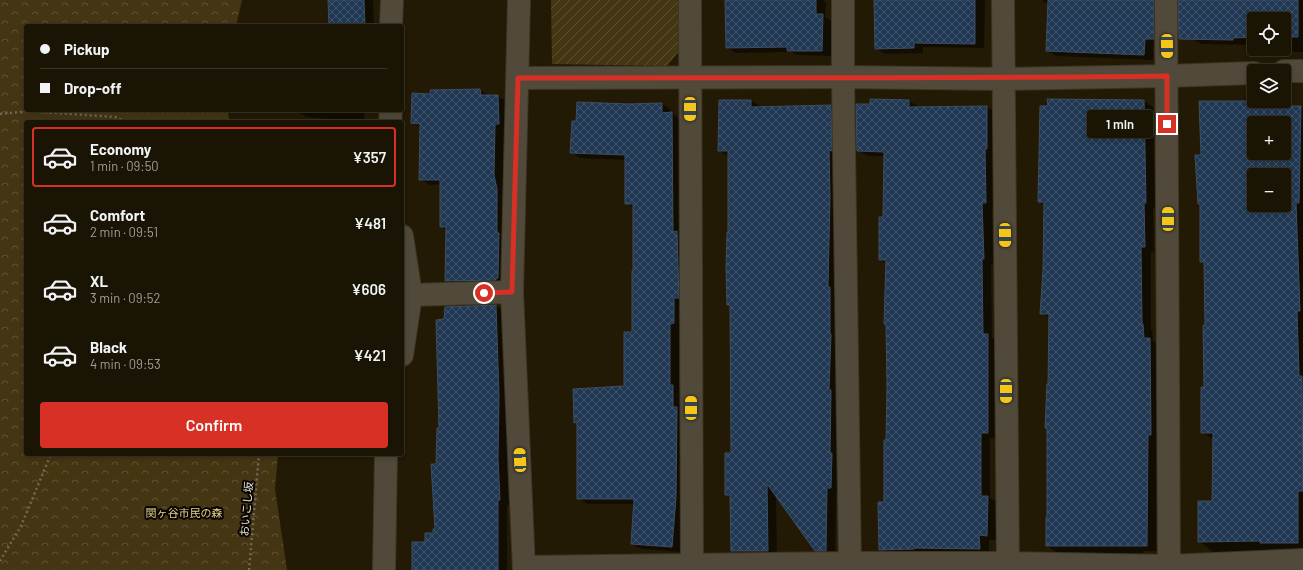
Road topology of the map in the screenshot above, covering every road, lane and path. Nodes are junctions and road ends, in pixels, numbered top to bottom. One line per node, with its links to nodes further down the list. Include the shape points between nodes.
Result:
1 (392, 0): 7 (street)
2 (519, 0): 14 (street)
3 (690, 0): 12 (street)
4 (843, 0): 13 (street)
5 (1003, 0): 15 (street)
6 (1166, 0): 11 (street)
7 (391, 24)
8 (1303, 70): 9 (street)
9 (1291, 71)
10 (1247, 73): 11 (street)
11 (1167, 76): 15 (street); 32 (street)
12 (690, 77): 13 (street); 14 (street); 29 (street)
13 (843, 77): 15 (street); 30 (street)
14 (518, 78): 21 (street)
15 (1003, 78): 31 (street)
16 (24, 111): 18 (path)
17 (42, 112): 19 (path, via 115,117)
18 (0, 114)
19 (122, 120)
20 (404, 249): 22 (street)
21 (512, 292): 22 (street); 33 (street)
22 (411, 295): 23 (street)
23 (404, 342)
24 (49, 456): 28 (path, via 21,526)
25 (259, 456): 34 (path, おいこし坂)
26 (386, 456): 35 (street)
27 (1303, 560): 32 (street)
28 (0, 561)
29 (692, 567): 30 (street); 33 (street)
30 (850, 567): 31 (street)
31 (1008, 567): 32 (street)
32 (1169, 568)
33 (524, 569)
34 (249, 570)
35 (384, 570)

